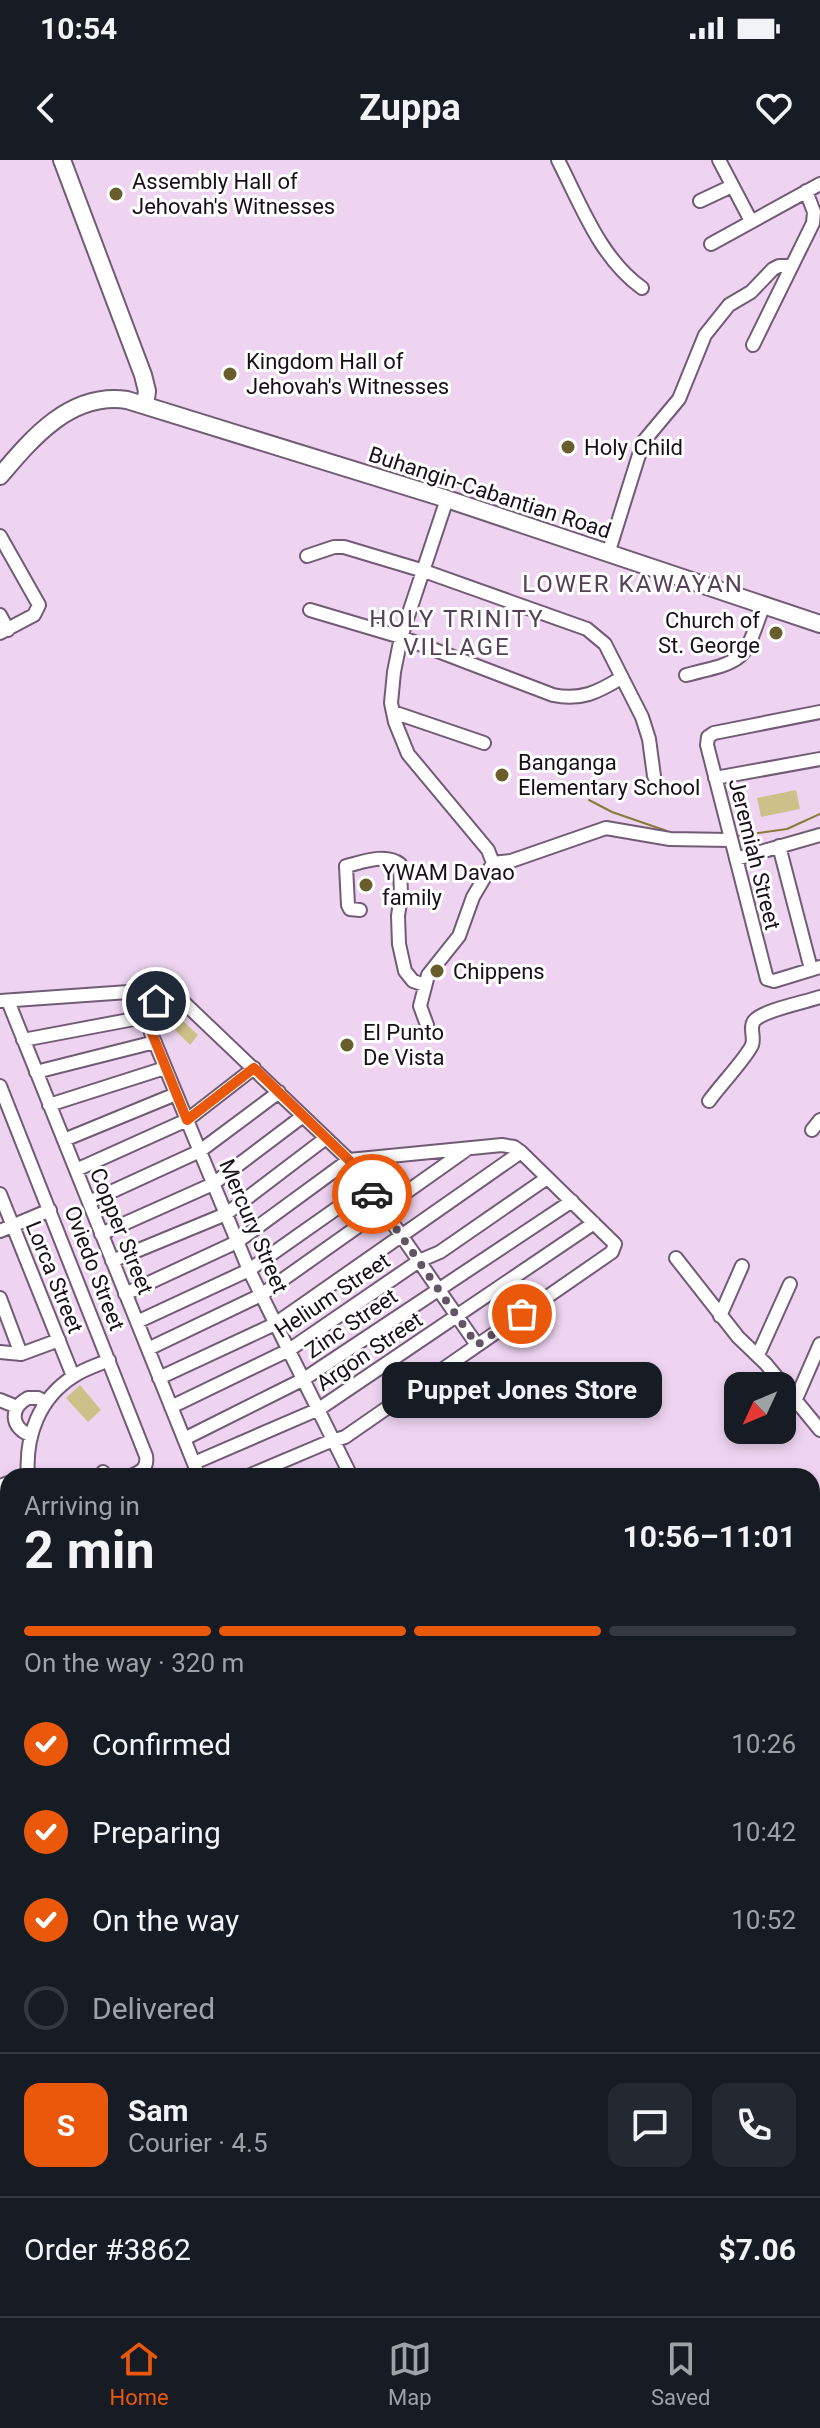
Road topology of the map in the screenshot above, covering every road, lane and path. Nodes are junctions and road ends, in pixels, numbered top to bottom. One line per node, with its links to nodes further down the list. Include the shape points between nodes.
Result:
1 (62, 160): 13 (main road, via 143,375)
2 (558, 160): 11 (street, via 607,253)
3 (719, 160): 5 (street)
4 (820, 184): 6 (street)
5 (732, 186): 7 (street); 8 (street)
6 (806, 191): 8 (street); 10 (street, via 813,223)
7 (700, 201)
8 (751, 221): 9 (street)
9 (711, 244)
10 (791, 266): 12 (street); 17 (street, via 768,273 729,305 705,335 679,399 643,442)
11 (642, 288)
12 (753, 345)
13 (145, 405): 14 (main road, Buhangin-Cabantian Road, via 108,398 86,401 44,429); 15 (main road, Buhangin-Cabantian Road)
14 (0, 476)
15 (447, 499): 17 (main road, Buhangin-Cabantian Road); 19 (street)
16 (2, 543): 24 (street, via 39,605 34,615)
17 (608, 554): 20 (main road, Buhangin-Cabantian Road)
18 (307, 556): 19 (street, via 344,547)
19 (424, 571): 25 (street); 27 (street, via 587,629 605,644)
20 (764, 604): 23 (main road, Buhangin-Cabantian Road); 26 (street, via 744,654 730,664)
21 (310, 610): 25 (street)
22 (0, 615): 24 (street)
23 (820, 624)
24 (4, 631)
25 (401, 637): 27 (street, via 569,698 599,692); 28 (street)
26 (686, 675)
27 (621, 678): 32 (street, via 642,717)
28 (393, 712): 30 (street); 38 (street, via 408,754 488,850)
29 (820, 712): 33 (street, Jeremiah Street, via 714,733 707,745)
30 (484, 743)
31 (820, 759): 33 (street)
32 (654, 776)
33 (715, 778): 35 (street, Jeremiah Street)
34 (820, 835): 36 (street)
35 (730, 840): 37 (street, Jeremiah Street); 38 (street, via 670,839 606,828)
36 (779, 846): 37 (street); 40 (street)
37 (736, 859): 40 (street, Jeremiah Street, via 769,980)
38 (493, 863): 41 (street, via 459,936)
39 (360, 910): 41 (street, via 348,905 346,866 377,859 400,864 399,944 405,971)
40 (816, 968)
41 (425, 985): 46 (street, via 420,1006)
42 (157, 990): 44 (street); 45 (street, Mercury Street); 50 (street, via 175,994)
43 (820, 997): 55 (street, via 754,1021 751,1048)
44 (4, 1001): 47 (street, Copper Street)
45 (150, 1016): 47 (street); 48 (street, Mercury Street)
46 (427, 1025)
47 (23, 1040): 51 (street, Copper Street)
48 (155, 1042): 49 (street, Mercury Street); 51 (street)
49 (165, 1068): 54 (street, Mercury Street); 56 (street)
50 (254, 1068): 53 (street); 58 (street)
51 (36, 1072): 56 (street, Copper Street)
52 (0, 1086): 73 (street, Oviedo Street)
53 (279, 1092): 57 (street); 63 (street)
54 (176, 1094): 58 (street, Mercury Street); 60 (street)
55 (709, 1101)
56 (49, 1105): 60 (street, Copper Street)
57 (303, 1116): 59 (street); 67 (street)
58 (187, 1120): 63 (street, Mercury Street); 65 (street)
59 (326, 1138): 64 (street); 74 (street)
60 (64, 1140): 65 (street, Copper Street)
61 (467, 1149): 62 (street, via 502,1145); 64 (street); 72 (street)
62 (518, 1150): 66 (street); 79 (street)
63 (200, 1151): 67 (street, Mercury Street); 71 (street)
64 (349, 1160): 68 (street); 80 (street)
65 (76, 1170): 71 (street, Copper Street)
66 (547, 1178): 70 (street); 83 (street, Helium Street)
67 (213, 1184): 74 (street, Mercury Street); 78 (street)
68 (367, 1187): 72 (street); 85 (street)
69 (0, 1194): 76 (street, Lorca Street)
70 (572, 1201): 75 (street); 87 (street, Zinc Street)
71 (89, 1202): 78 (street, Copper Street)
72 (383, 1209): 79 (street); 89 (street)
73 (50, 1210): 76 (street); 103 (street, Oviedo Street)
74 (226, 1214): 80 (street, Mercury Street); 82 (street)
75 (594, 1223): 91 (street, Argon Street); 97 (street, via 613,1241 612,1252)
76 (13, 1226): 77 (street); 95 (street, Lorca Street)
77 (0, 1231)
78 (101, 1234): 82 (street, Copper Street)
79 (400, 1234): 83 (street); 94 (street)
80 (237, 1242): 85 (street, Mercury Street); 88 (street)
81 (676, 1258): 92 (street)
82 (112, 1261): 88 (street, Copper Street)
83 (419, 1261): 87 (street); 99 (street, Helium Street)
84 (742, 1266): 92 (street)
85 (249, 1270): 89 (street, Mercury Street); 93 (street)
86 (790, 1284): 102 (street)
87 (438, 1289): 91 (street); 107 (street, Zinc Street)
88 (125, 1294): 93 (street, Copper Street)
89 (261, 1295): 94 (street, Mercury Street); 98 (street)
90 (0, 1298): 101 (street)
91 (457, 1316): 97 (street); 113 (street, Argon Street)
92 (720, 1316): 102 (street)
93 (137, 1322): 98 (street, Copper Street)
94 (275, 1324): 99 (street, Mercury Street); 106 (street)
95 (59, 1340): 101 (street); 105 (street, Lorca Street)
96 (820, 1344): 108 (street)
97 (477, 1345): 117 (street)
98 (148, 1349): 106 (street, Copper Street)
99 (289, 1350): 107 (street, Mercury Street); 112 (street, Helium Street)
100 (0, 1352): 101 (street)
101 (21, 1354)
102 (758, 1355): 104 (street)
103 (109, 1360): 105 (street); 120 (street, Oviedo Street, via 128,1425 146,1456)
104 (773, 1372)
105 (73, 1376): 110 (street)
106 (159, 1378): 112 (street, Copper Street)
107 (304, 1379): 113 (street, Mercury Street); 116 (street, Zinc Street)
108 (796, 1399): 114 (street)
109 (0, 1400): 111 (street)
110 (45, 1402): 111 (street, via 31,1398); 115 (street)
111 (17, 1407): 115 (street, via 16,1425)
112 (171, 1407): 116 (street, Copper Street)
113 (319, 1409): 117 (street, Mercury Street); 118 (street, Argon Street)
114 (820, 1430)
115 (30, 1435): 119 (street)
116 (184, 1439): 118 (street, Copper Street)
117 (334, 1441): 122 (street); 123 (street, Mercury Street)
118 (194, 1463): 121 (street, Copper Street)
119 (27, 1468)
120 (143, 1468)
121 (196, 1468)
122 (268, 1468)
123 (344, 1468)

